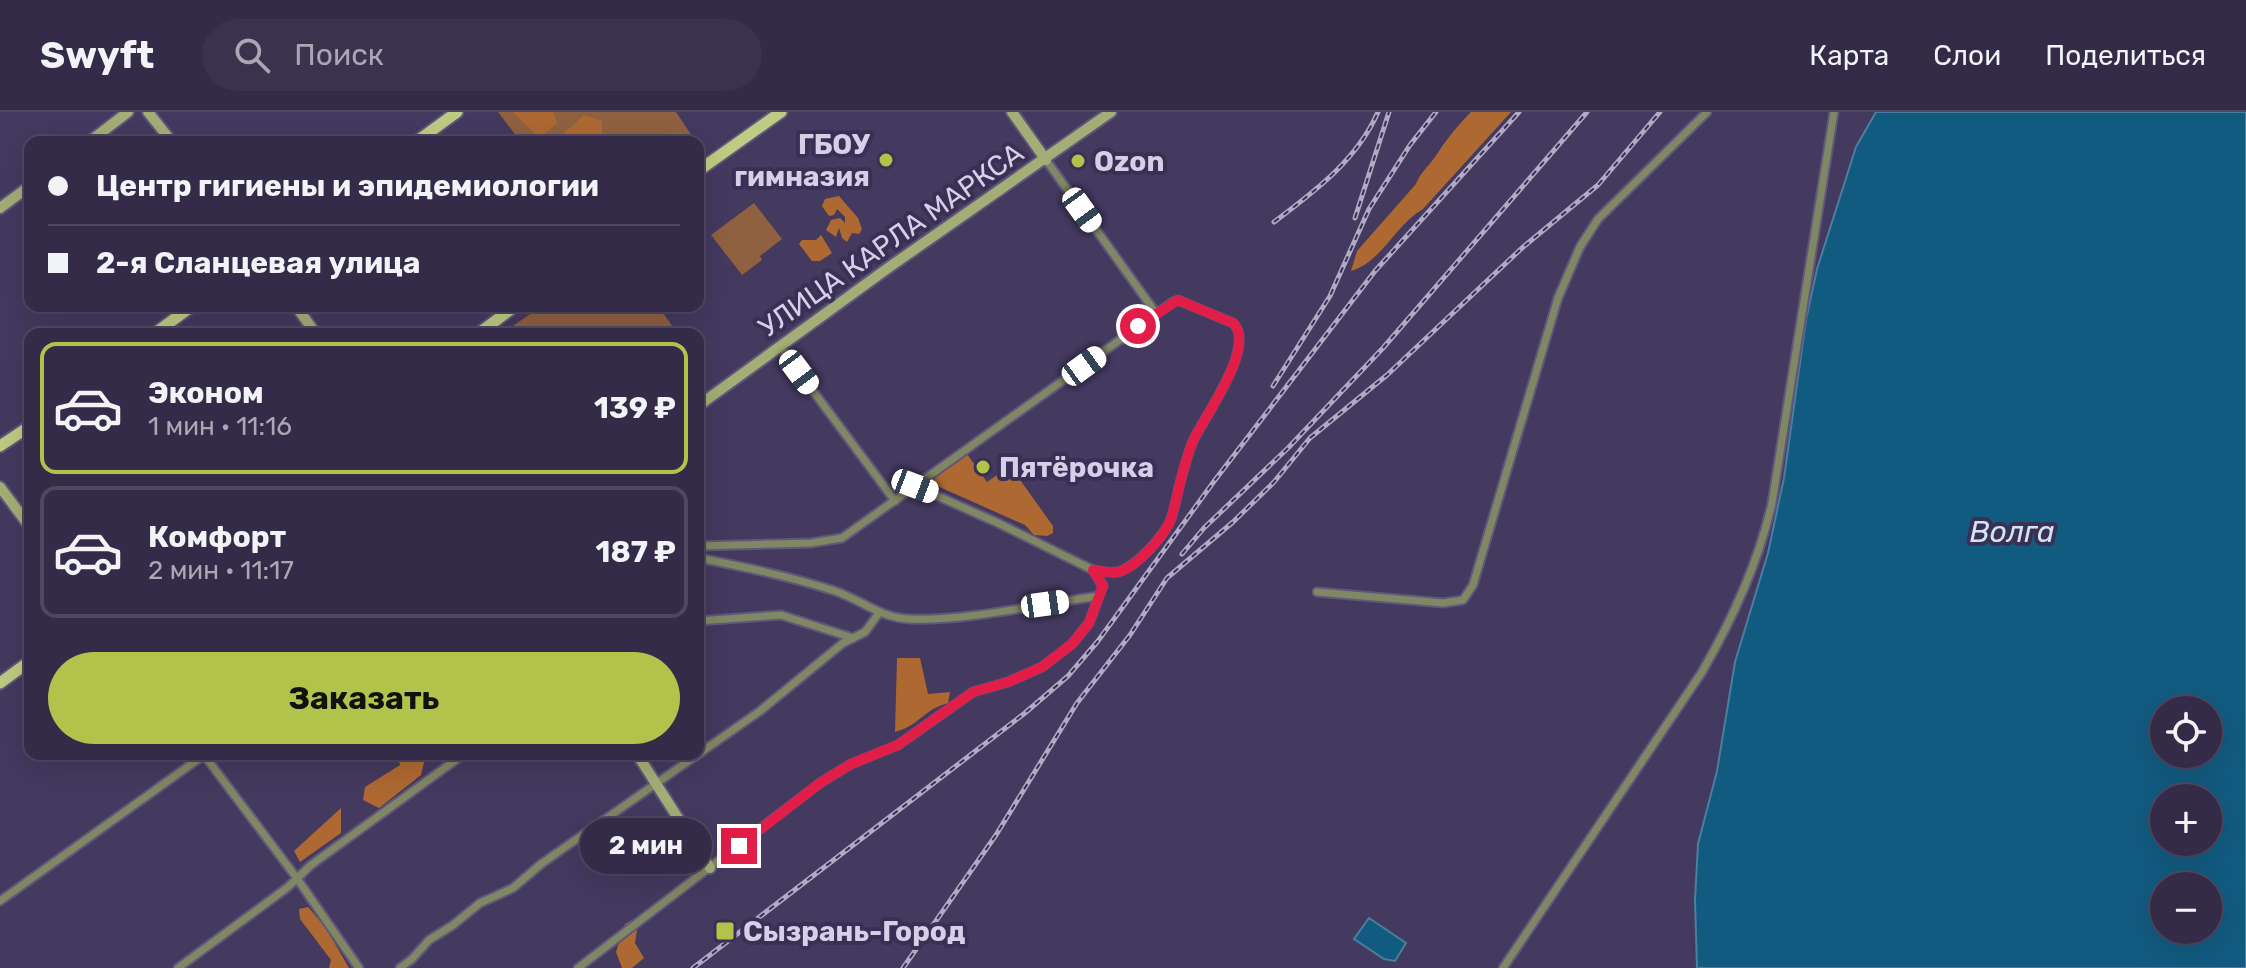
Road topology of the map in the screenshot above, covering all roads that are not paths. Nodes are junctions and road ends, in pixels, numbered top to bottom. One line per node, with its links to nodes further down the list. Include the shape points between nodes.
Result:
1 (128, 112): 9 (street)
2 (148, 112): 10 (street)
3 (457, 112): 11 (main road)
4 (781, 112): 13 (main road)
5 (1012, 112): 12 (street)
6 (1111, 112): 12 (street, УЛИЦА КАРЛА МАРКСА)
7 (1707, 112): 32 (street, via 1598,219 1580,247 1558,298 1473,585 1463,600 1443,603)
8 (1834, 112): 49 (street, via 1772,503 1755,565 1702,672)
9 (97, 136)
10 (167, 136)
11 (424, 136)
12 (1046, 160): 18 (street); 21 (street, УЛИЦА КАРЛА МАРКСА)
13 (704, 167)
14 (24, 190): 15 (street)
15 (0, 208)
16 (184, 312): 19 (main road)
17 (507, 312): 20 (main road)
18 (1156, 313): 25 (street); 31 (street, via 1178,300 1233,323 1241,338 1226,384 1194,439 1172,518 1128,568)
19 (162, 328)
20 (486, 328)
21 (781, 348): 22 (street, УЛИЦА КАРЛА МАРКСА); 27 (street)
22 (704, 402)
23 (24, 430): 24 (main road)
24 (0, 446)
25 (915, 486): 27 (street); 31 (street)
26 (0, 487): 28 (street)
27 (895, 501): 29 (street, via 842,538)
28 (24, 519)
29 (704, 546)
30 (704, 559): 34 (street, via 785,574 857,599)
31 (1093, 570): 33 (street, via 1103,586)
32 (1317, 592)
33 (1099, 596): 34 (street, via 965,615 908,619); 46 (street, via 1089,623 1042,667 973,692 898,745 840,770)
34 (879, 613): 36 (street)
35 (704, 621): 36 (street, via 781,615)
36 (853, 638): 39 (street)
37 (24, 665): 38 (main road)
38 (0, 683)
39 (704, 751)
40 (197, 760): 48 (street)
41 (208, 760): 47 (street)
42 (456, 760): 47 (street)
43 (641, 760): 45 (street)
44 (691, 760): 45 (street)
45 (656, 785): 46 (street); 52 (street, via 513,888 480,903)
46 (710, 868): 53 (street)
47 (296, 877): 50 (street); 51 (street)
48 (0, 901)
49 (1506, 967)
50 (178, 968)
51 (359, 968)
52 (400, 968)
53 (578, 968)

